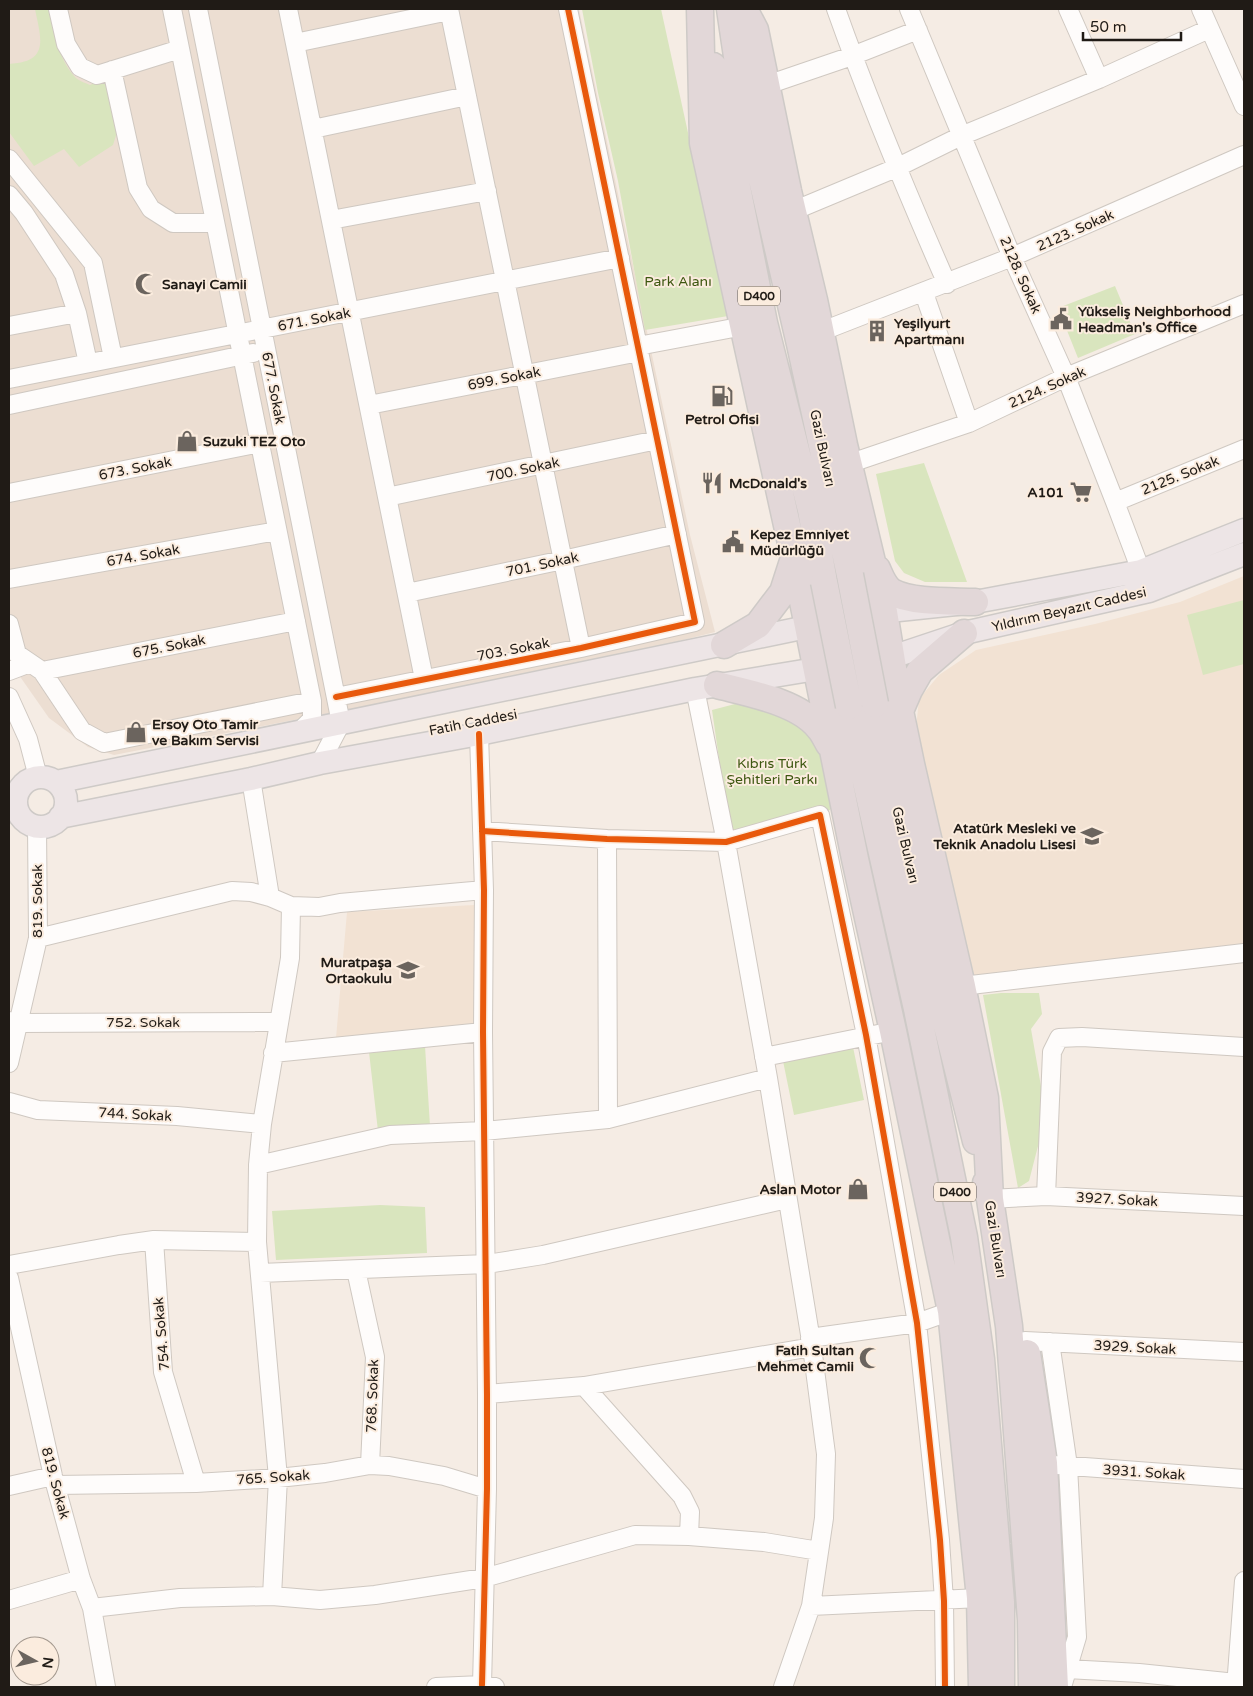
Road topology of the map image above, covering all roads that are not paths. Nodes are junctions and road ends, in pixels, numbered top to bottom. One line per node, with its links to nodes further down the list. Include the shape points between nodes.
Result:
1 (58, 9): 19 (street, via 66,44 80,67 97,74)
2 (172, 9): 17 (street, 677. Sokak)
3 (198, 9): 45 (street, 677. Sokak)
4 (288, 9): 16 (street)
5 (568, 9): 35 (street)
6 (701, 9): 44 (highway, via 703,143); 133 (highway, Gazi Bulvarı / D400, bridge, via 764,323 811,510 849,706)
7 (730, 9): 130 (highway, Gazi Bulvarı / D400, bridge, via 743,97 798,334 875,704 939,994)
8 (744, 9): 21 (highway, via 755,30)
9 (836, 9): 18 (street)
10 (909, 9): 15 (street, 2128. Sokak)
11 (1068, 9): 20 (street)
12 (1201, 9): 14 (street)
13 (449, 10): 16 (street); 22 (street)
14 (1209, 29): 20 (street); 23 (street)
15 (918, 30): 18 (street); 25 (street, 2128. Sokak)
16 (295, 42): 24 (street)
17 (180, 49): 19 (street); 34 (street, 677. Sokak)
18 (852, 56): 21 (street); 28 (street)
19 (112, 70): 34 (street, via 138,188 151,209 173,223)
20 (1099, 79): 25 (street)
21 (767, 85): 31 (highway)
22 (467, 96): 24 (street); 29 (street)
23 (1244, 106)
24 (313, 129): 33 (street)
25 (961, 136): 28 (street); 36 (street, 2128. Sokak)
26 (1244, 155): 36 (street, 2123. Sokak)
27 (9, 159): 51 (street, via 93,263)
28 (896, 168): 31 (street); 38 (street)
29 (487, 191): 33 (street); 37 (street)
30 (9, 195): 32 (street)
31 (793, 211): 46 (highway)
32 (16, 215): 42 (street, via 64,274)
33 (331, 220): 41 (street)
34 (215, 222): 47 (street, 677. Sokak)
35 (620, 258): 37 (street, 671. Sokak); 48 (street)
36 (1012, 258): 38 (street, 2123. Sokak); 54 (street, 2128. Sokak)
37 (505, 280): 41 (street, 671. Sokak); 53 (street)
38 (947, 284): 39 (street, 2123. Sokak)
39 (924, 293): 46 (street, 2123. Sokak); 58 (street)
40 (1244, 304): 54 (street, 2124. Sokak)
41 (350, 312): 45 (street, 671. Sokak); 57 (street)
42 (77, 313): 43 (street); 52 (street)
43 (9, 326)
44 (744, 326): 48 (street, 699. Sokak); 72 (highway)
45 (262, 329): 47 (street, 671. Sokak); 49 (street, 677. Sokak)
46 (820, 332): 62 (highway)
47 (238, 334): 50 (street, 677. Sokak); 51 (street, 671. Sokak)
48 (638, 349): 53 (street, 699. Sokak); 59 (street)
49 (266, 351): 50 (street); 92 (street, 677. Sokak)
50 (242, 355): 56 (street); 60 (street, 677. Sokak)
51 (113, 358): 52 (street, 671. Sokak)
52 (88, 363): 55 (street, 671. Sokak)
53 (524, 374): 57 (street, 699. Sokak); 63 (street)
54 (1066, 377): 58 (street, 2124. Sokak); 66 (street, 2128. Sokak)
55 (9, 379)
56 (9, 405)
57 (369, 406): 65 (street)
58 (969, 423): 62 (street, 2124. Sokak)
59 (657, 440): 63 (street, 700. Sokak); 69 (street)
60 (260, 443): 64 (street, 673. Sokak); 68 (street, 677. Sokak)
61 (1244, 449): 66 (street, 2125. Sokak)
62 (848, 464): 70 (highway)
63 (544, 465): 65 (street, 700. Sokak); 73 (street)
64 (9, 493)
65 (388, 497): 76 (street)
66 (1116, 502): 74 (street, 2128. Sokak)
67 (1244, 530): 74 (main road, Yıldırım Beyazıt Caddesi)
68 (277, 531): 75 (street, 674. Sokak); 79 (street, 677. Sokak)
69 (677, 534): 73 (street, 701. Sokak); 84 (street, 703. Sokak, via 695,622)
70 (868, 548): 77 (highway, via 884,584 892,592 917,599); 78 (highway)
71 (1244, 554): 82 (main road, Yıldırım Beyazıt Caddesi, via 1149,591)
72 (794, 557): 81 (highway); 83 (highway, via 783,592 758,625)
73 (563, 560): 76 (street, 701. Sokak); 84 (street)
74 (1141, 571): 77 (main road, Yıldırım Beyazıt Caddesi)
75 (9, 579)
76 (407, 593): 89 (street)
77 (975, 602): 78 (main road, Yıldırım Beyazıt Caddesi)
78 (887, 612): 81 (main road, Fatih Caddesi); 85 (highway)
79 (296, 621): 86 (street, 675. Sokak); 93 (street, 677. Sokak)
80 (9, 624): 86 (street, via 17,654)
81 (809, 627): 83 (main road, Fatih Caddesi); 88 (highway)
82 (964, 633): 85 (main road, Yıldırım Beyazıt Caddesi); 94 (highway, via 920,671)
83 (724, 645): 95 (main road, Fatih Caddesi)
84 (581, 648): 89 (street, 703. Sokak)
85 (892, 656): 88 (main road, Fatih Caddesi); 94 (highway)
86 (36, 667): 87 (street, 675. Sokak); 93 (street, via 82,731 104,743)
87 (9, 670)
88 (816, 670): 90 (main road, Fatih Caddesi); 98 (highway)
89 (424, 679): 92 (street, 703. Sokak)
90 (706, 687): 97 (main road, Fatih Caddesi); 98 (highway, via 769,699 797,710 819,727); 107 (street)
91 (9, 697): 101 (street)
92 (336, 697): 95 (street, 677. Sokak)
93 (312, 701): 96 (street, 677. Sokak, via 312,719)
94 (900, 711): 113 (highway)
95 (341, 723): 96 (main road, Fatih Caddesi); 99 (street)
96 (298, 733): 101 (main road, Fatih Caddesi)
97 (479, 734): 99 (main road, Fatih Caddesi); 105 (street)
98 (832, 750): 116 (highway)
99 (320, 763): 100 (main road, Fatih Caddesi)
100 (251, 779): 103 (main road, Fatih Caddesi); 109 (street)
101 (47, 780): 102 (main road, via 26,782); 103 (main road, via 64,793 65,805)
102 (13, 793): 104 (main road)
103 (60, 817): 104 (main road, via 50,825)
104 (24, 824): 111 (street, 819. Sokak)
105 (482, 831): 106 (street); 108 (street)
106 (606, 839): 107 (street); 125 (street)
107 (726, 842): 118 (street, via 820,815); 121 (street)
108 (484, 890): 110 (street, via 319,907); 117 (street)
109 (270, 897): 110 (street); 111 (street, via 232,891)
110 (291, 906): 115 (street, via 290,958)
111 (38, 938): 114 (street, 819. Sokak)
112 (1244, 953): 113 (street)
113 (962, 986): 130 (highway, via 985,1098)
114 (14, 1022): 115 (street, 752. Sokak); 122 (street, 819. Sokak)
115 (278, 1022): 120 (street)
116 (893, 1031): 118 (street); 133 (highway); 142 (highway)
117 (483, 1032): 120 (street); 127 (street)
118 (866, 1035): 121 (street); 143 (street)
119 (1244, 1047): 129 (street, via 1059,1038 1052,1052)
120 (273, 1053): 126 (street)
121 (764, 1057): 123 (street)
122 (9, 1063)
123 (768, 1078): 125 (street); 131 (street)
124 (9, 1102): 126 (street, 744. Sokak, via 38,1110 177,1116)
125 (608, 1119): 127 (street)
126 (262, 1124): 128 (street)
127 (484, 1130): 128 (street, via 390,1135); 136 (street)
128 (258, 1165): 135 (street)
129 (1046, 1196): 130 (street, 3927. Sokak); 132 (street, 3927. Sokak)
130 (990, 1199): 138 (highway, Gazi Bulvarı / D400)
131 (787, 1200): 136 (street, via 543,1255); 145 (street)
132 (1244, 1206)
133 (964, 1237): 177 (highway, Gazi Bulvarı / D400, via 981,1359 1001,1602)
134 (154, 1240): 135 (street); 137 (street); 155 (street, 754. Sokak, via 163,1372)
135 (257, 1242): 140 (street)
136 (487, 1264): 139 (street); 149 (street)
137 (9, 1265)
138 (1000, 1266): 144 (highway); 178 (highway, Gazi Bulvarı / D400, via 1009,1326 1020,1469 1031,1620)
139 (356, 1270): 140 (street); 150 (street, 768. Sokak, via 375,1357)
140 (260, 1273): 152 (street)
141 (9, 1278): 146 (street, 819. Sokak)
142 (951, 1311): 143 (street); 164 (highway)
143 (918, 1323): 145 (street); 166 (street)
144 (1038, 1342): 147 (street, 3929. Sokak); 151 (highway)
145 (811, 1343): 148 (street); 159 (street, via 826,1454 824,1518)
146 (15, 1344): 154 (street, 819. Sokak)
147 (1244, 1352)
148 (584, 1386): 149 (street); 158 (street, via 682,1496 690,1512)
149 (487, 1394): 157 (street)
150 (370, 1465): 152 (street, 765. Sokak, via 325,1474); 157 (street, 765. Sokak, via 444,1476)
151 (1056, 1465): 153 (street, 3931. Sokak); 169 (highway)
152 (278, 1478): 155 (street, 765. Sokak); 163 (street)
153 (1244, 1479)
154 (54, 1481): 155 (street, 765. Sokak); 156 (street, 765. Sokak); 161 (street, 819. Sokak)
155 (196, 1483)
156 (9, 1486)
157 (487, 1489): 160 (street)
158 (689, 1536): 159 (street, via 764,1542); 160 (street, via 635,1535)
159 (819, 1551): 167 (street)
160 (484, 1578): 163 (street, via 320,1600); 171 (street)
161 (81, 1579): 165 (street); 168 (street, 819. Sokak)
162 (1244, 1589): 170 (street)
163 (272, 1596): 168 (street, via 180,1598)
164 (980, 1598): 166 (street); 176 (highway)
165 (9, 1600)
166 (944, 1601): 167 (street); 175 (street)
167 (811, 1606): 174 (street)
168 (92, 1608): 172 (street, 819. Sokak)
169 (1061, 1678): 170 (street, via 1139,1673); 179 (street)
170 (1236, 1685)
171 (488, 1686): 173 (street)
172 (106, 1687)
173 (436, 1687)
174 (783, 1687)
175 (945, 1687)
176 (982, 1687)
177 (1001, 1687)
178 (1032, 1687)
179 (1062, 1687)

